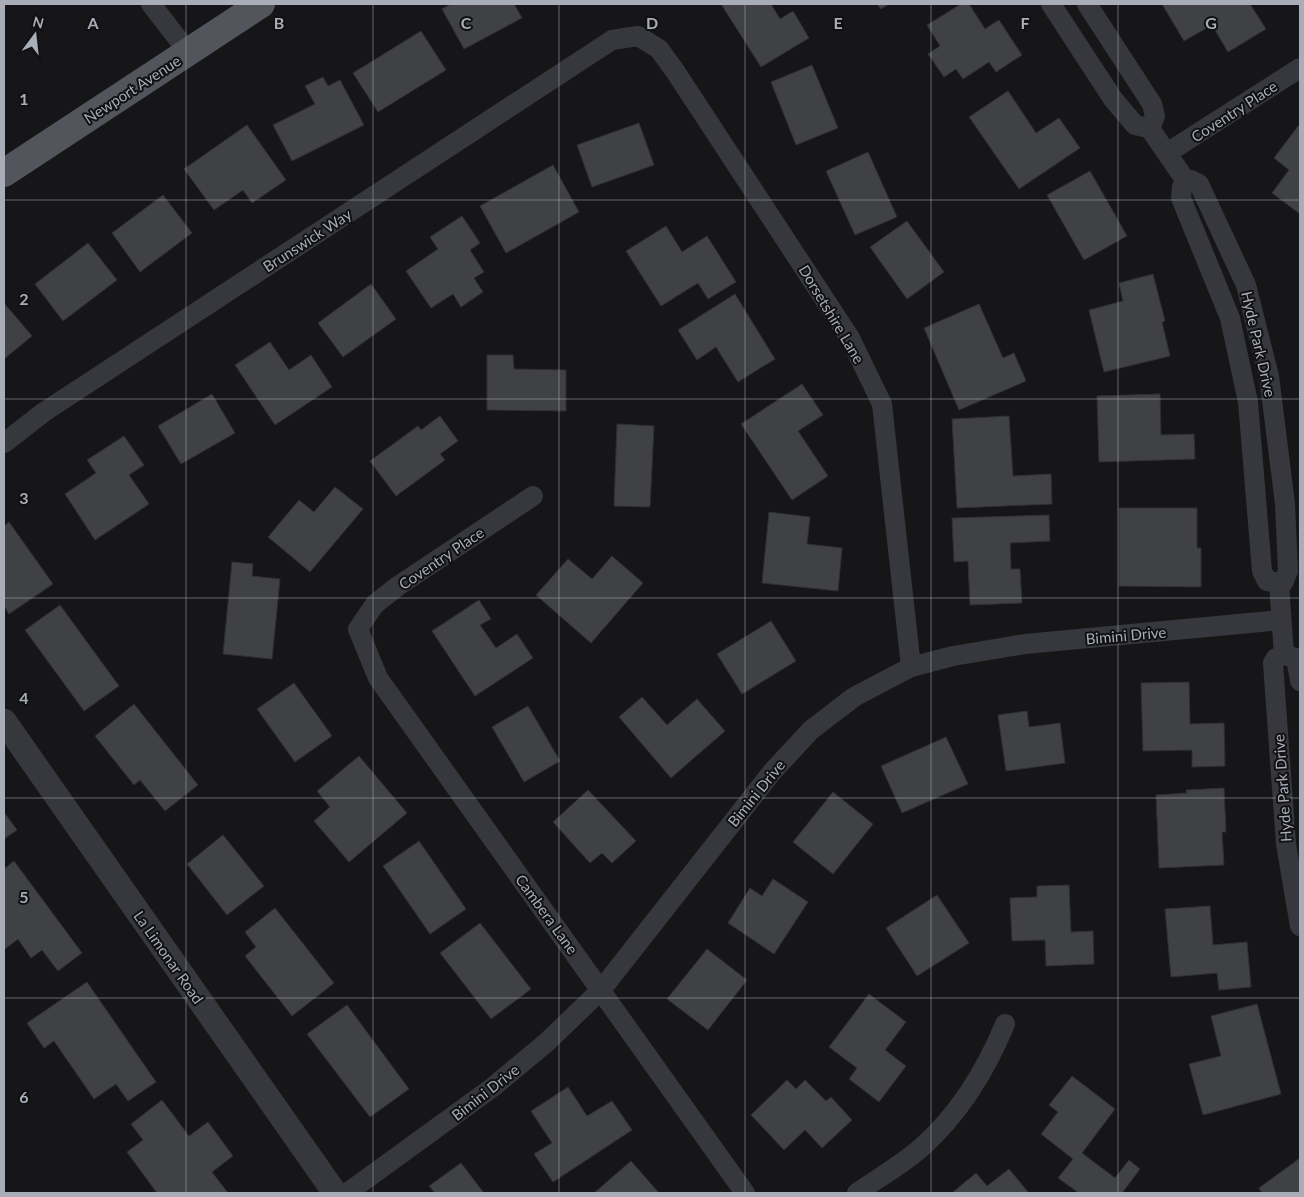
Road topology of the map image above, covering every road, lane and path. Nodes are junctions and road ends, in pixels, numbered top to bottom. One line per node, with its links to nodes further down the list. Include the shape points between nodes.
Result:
1 (151, 4): 6 (street)
2 (261, 4): 6 (main road, Newport Avenue)
3 (1051, 4): 8 (street, via 1113,99 1134,125)
4 (1087, 4): 8 (street, via 1152,104 1155,116)
5 (612, 40): 12 (street, Brunswick Way, via 44,412); 18 (street, Dorsetshire Lane, via 638,36 659,49 850,338 882,404)
6 (188, 52): 10 (main road, Newport Avenue)
7 (1300, 68): 9 (street, Coventry Place)
8 (1148, 126): 9 (street, Hyde Park Drive)
9 (1167, 153): 11 (street, Hyde Park Drive)
10 (4, 174)
11 (1186, 181): 14 (street, Hyde Park Drive, via 1180,192 1181,198 1230,318 1248,402 1262,571 1267,581); 14 (street, Hyde Park Drive, via 1199,184 1246,285 1269,376 1285,504 1288,571 1286,578)
12 (4, 443)
13 (533, 496): 16 (street, Coventry Place, via 390,592 375,604)
14 (1279, 583): 15 (street, Hyde Park Drive)
15 (1281, 620): 17 (street, Hyde Park Drive); 18 (street, Bimini Drive, via 1025,644)
16 (358, 630): 22 (street, Cambera Lane, via 378,678)
17 (1284, 655): 19 (street, via 1296,658); 21 (street, Hyde Park Drive, via 1273,663 1286,844)
18 (911, 667): 22 (street, Bimini Drive, via 854,697 811,730 772,772)
19 (1300, 681)
20 (4, 721): 24 (street, La Limonar Road)
21 (1300, 926)
22 (601, 990): 25 (street, Bimini Drive, via 547,1042 493,1087); 26 (street, Cambera Lane)
23 (1005, 1024): 27 (street, via 990,1062 960,1106 922,1147)
24 (335, 1193)
25 (347, 1193)
26 (744, 1193)
27 (857, 1193)

